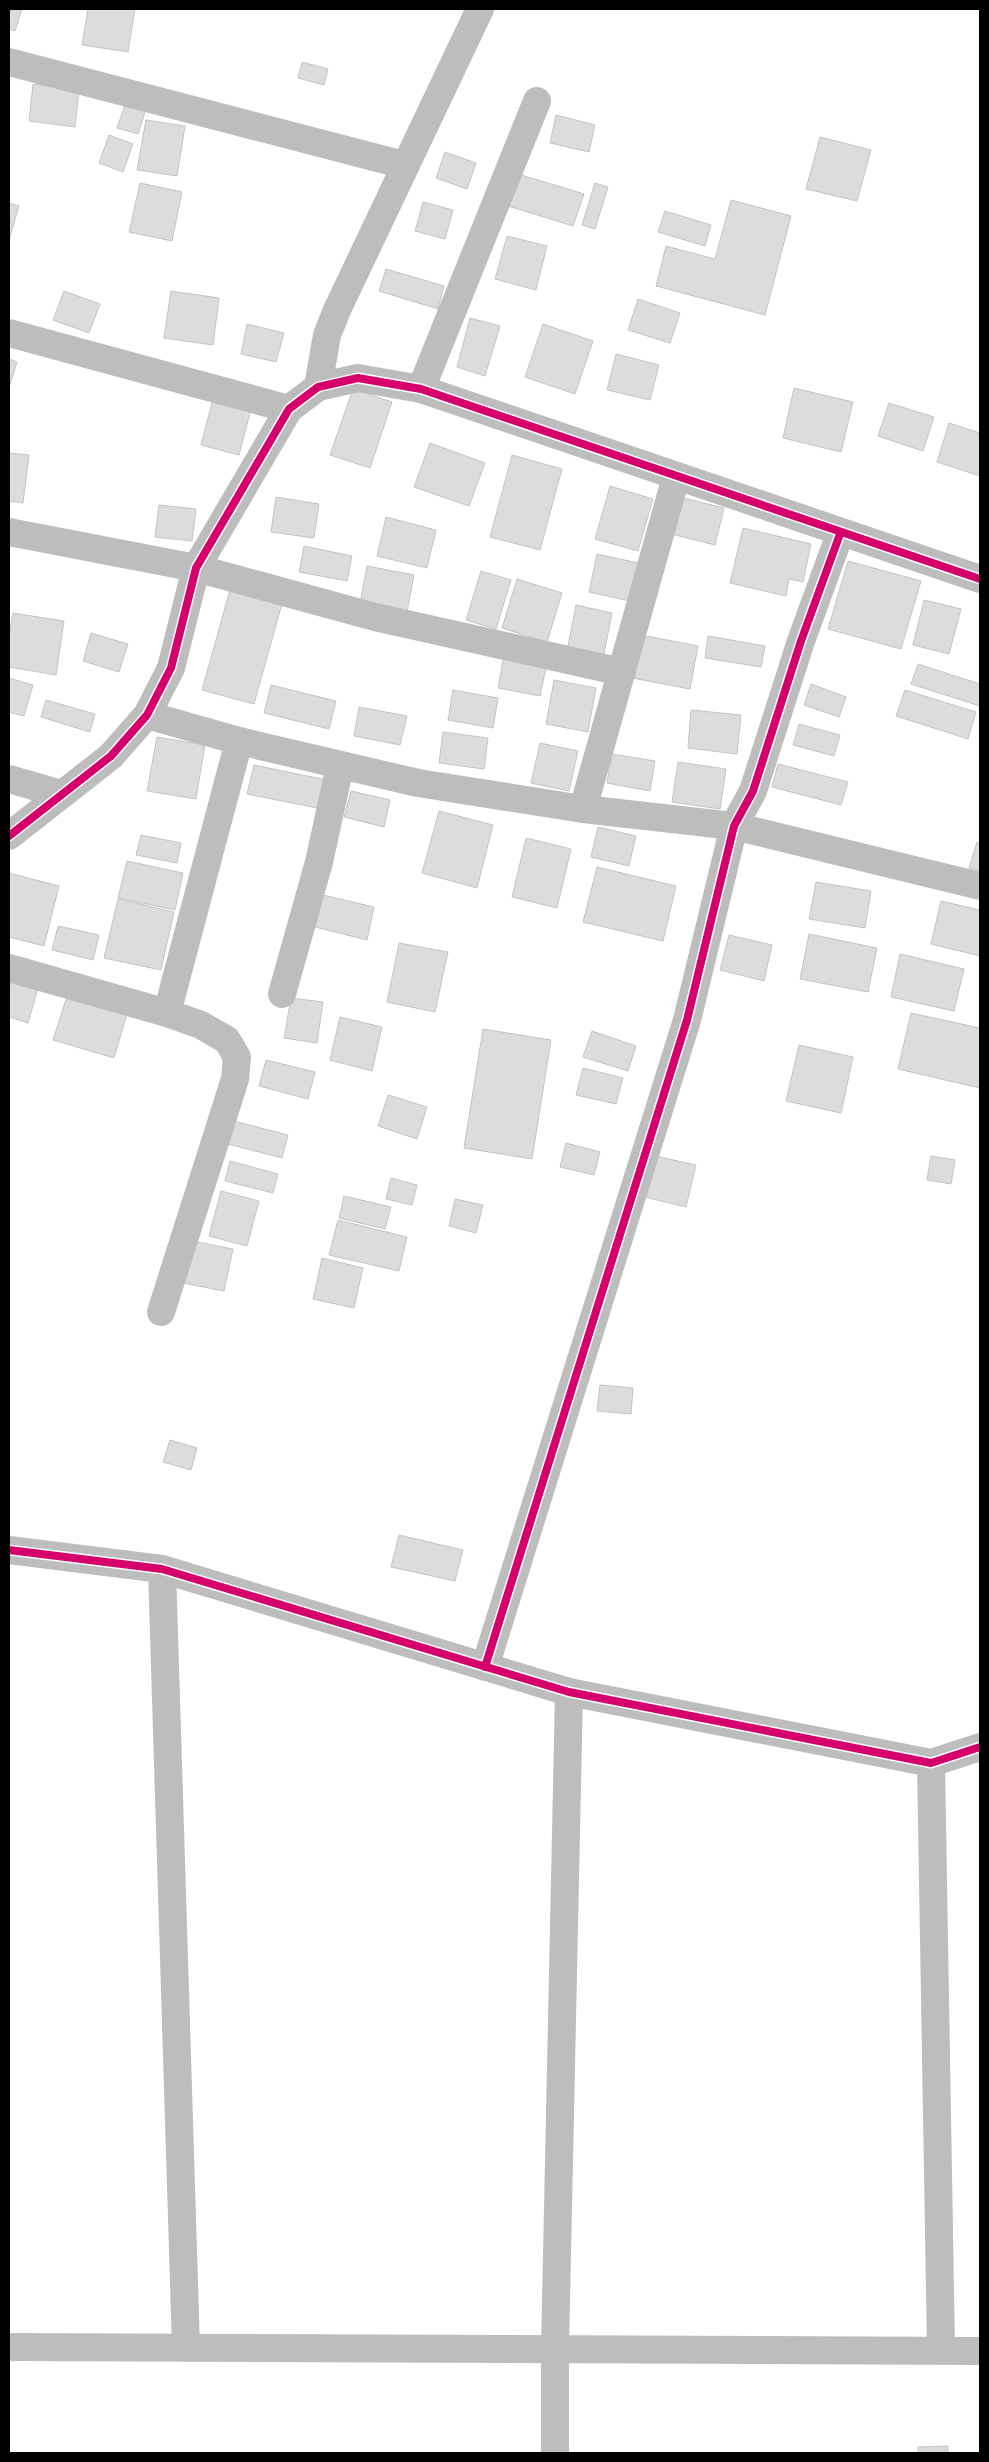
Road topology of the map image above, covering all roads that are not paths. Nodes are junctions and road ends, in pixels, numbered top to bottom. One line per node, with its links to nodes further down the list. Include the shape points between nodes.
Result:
1 (480, 9): 4 (street)
2 (9, 62): 4 (street)
3 (536, 100): 7 (street)
4 (404, 165): 6 (street, via 327,335)
5 (9, 334): 8 (street)
6 (318, 387): 7 (street, via 358,378); 8 (street)
7 (421, 389): 9 (street)
8 (289, 409): 12 (street)
9 (676, 477): 11 (street); 14 (street)
10 (9, 532): 12 (street)
11 (840, 534): 13 (street); 21 (street, via 753,790)
12 (196, 568): 14 (street, via 375,617); 15 (street, via 171,668)
13 (980, 580)
14 (622, 672): 20 (street)
15 (147, 715): 16 (street); 19 (street, via 111,756)
16 (239, 741): 17 (street); 26 (street)
17 (340, 766): 20 (street, via 418,783); 25 (street, via 319,862)
18 (9, 779): 19 (street)
19 (61, 794): 22 (street)
20 (583, 809): 21 (street)
21 (734, 826): 23 (street); 30 (street, via 687,1020)
22 (9, 836)
23 (980, 886)
24 (9, 968): 26 (street)
25 (282, 994)
26 (167, 1013): 27 (street, via 227,1040 237,1056 235,1079)
27 (161, 1312)
28 (9, 1550): 29 (street)
29 (162, 1569): 30 (street); 35 (street)
30 (485, 1667): 31 (street)
31 (569, 1692): 33 (street); 36 (street)
32 (980, 1747): 33 (street)
33 (931, 1763): 37 (street)
34 (9, 2347): 35 (street)
35 (186, 2348): 36 (street)
36 (555, 2349): 37 (street); 39 (street)
37 (941, 2350): 38 (street)
38 (980, 2351)
39 (555, 2453)

